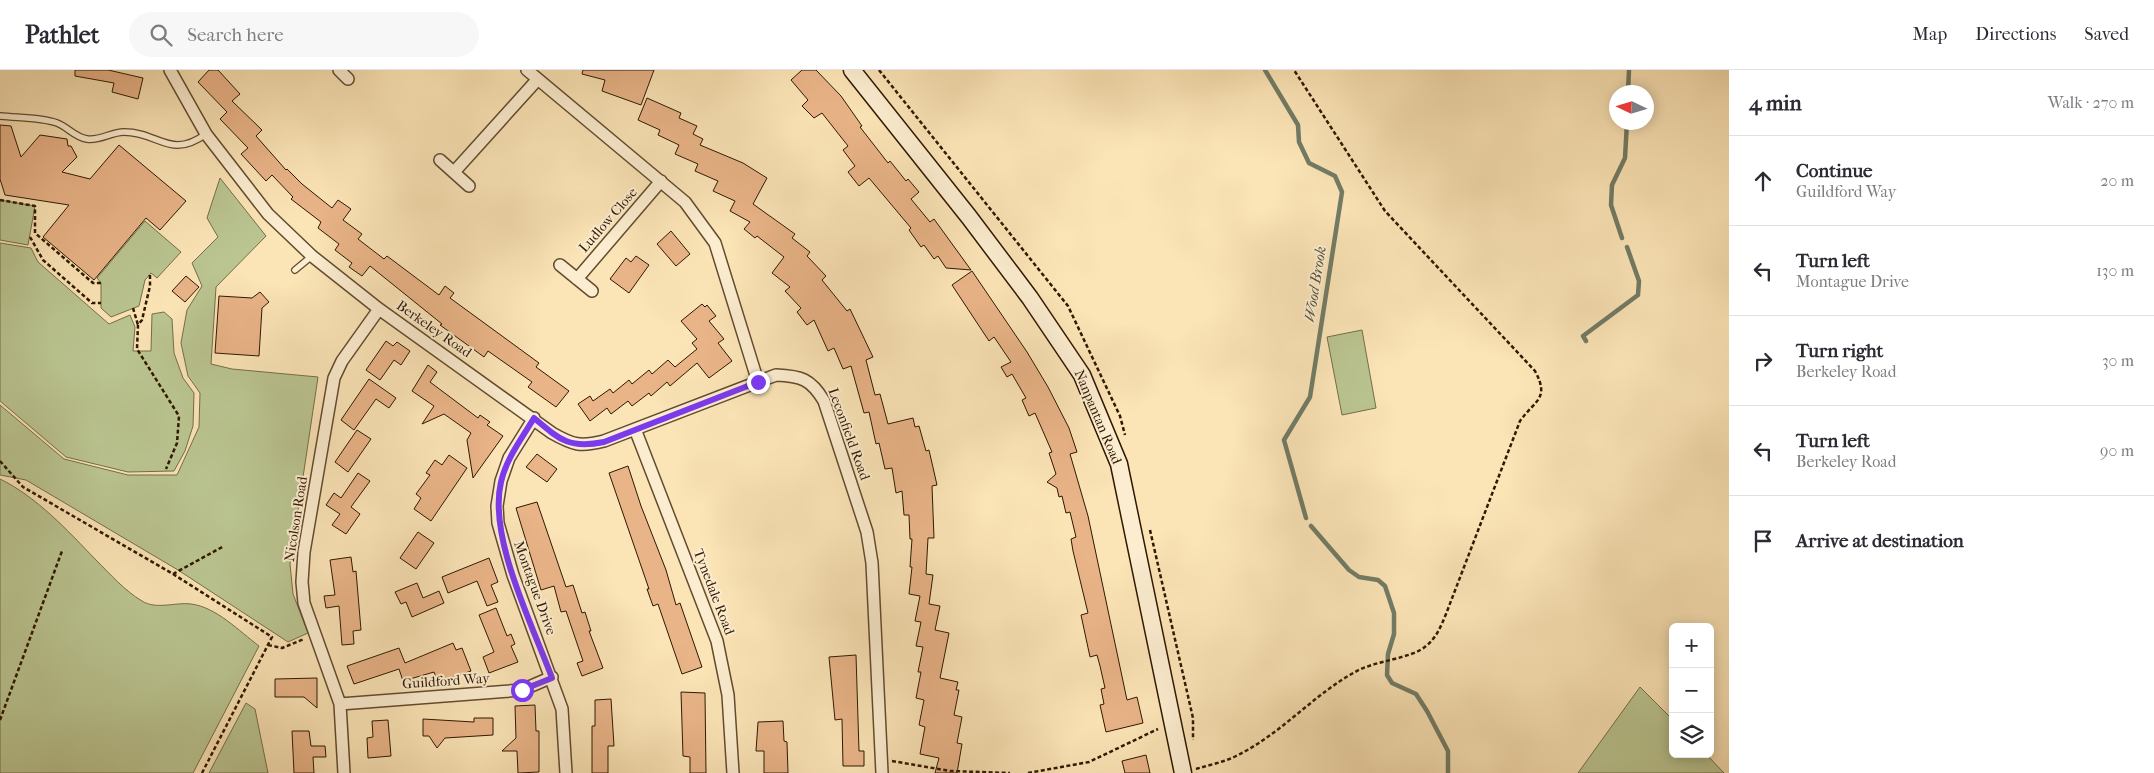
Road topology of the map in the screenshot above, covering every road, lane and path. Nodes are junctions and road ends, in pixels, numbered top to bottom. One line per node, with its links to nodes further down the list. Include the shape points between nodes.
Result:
1 (170, 70): 9 (street, Berkeley Road)
2 (339, 70): 6 (street)
3 (527, 70): 7 (street)
4 (852, 70): 40 (street, Nanpantan Road, via 969,217 1082,374 1119,464)
5 (1294, 70): 49 (path, via 1385,211 1535,371 1543,392 1520,421 1446,614 1432,640 1406,656 1374,663 1345,678 1270,735 1235,757)
6 (348, 79)
7 (538, 80): 11 (street); 12 (street)
8 (0, 116): 9 (lane, via 58,123 88,140 116,132 132,132 179,146 192,144)
9 (206, 134): 16 (street, Berkeley Road, via 268,214)
10 (440, 160): 11 (street)
11 (454, 172): 13 (street)
12 (661, 181): 20 (street, Ludlow Close); 27 (street, via 685,202 715,243)
13 (469, 186)
14 (0, 200): 21 (path, via 35,206 35,233 93,283)
15 (30, 237): 23 (path, via 43,260 92,303)
16 (312, 256): 18 (lane); 25 (street, Berkeley Road)
17 (560, 265): 20 (street)
18 (295, 270)
19 (150, 275): 26 (path, via 142,320)
20 (578, 279): 22 (street)
21 (101, 283)
22 (592, 291)
23 (101, 303)
24 (133, 308): 26 (path)
25 (379, 309): 28 (street, Berkeley Road); 35 (street, Nicolson Road, via 342,361 334,378 304,552 304,603)
26 (138, 325): 31 (path, via 137,349 179,416 177,444)
27 (758, 382): 29 (street, Berkeley Road); 41 (street, Leconfield Road, via 776,376 803,379 815,386 827,410 867,532 872,563)
28 (534, 418): 29 (street, Berkeley Road, via 569,443 584,446 604,442); 37 (street, Montague Drive, via 509,458 501,481 498,523 510,566)
29 (635, 429): 45 (street, Tynedale Road, via 717,641 728,695)
30 (0, 461): 34 (path, via 23,487)
31 (166, 469)
32 (224, 546): 34 (path)
33 (62, 551): 39 (path)
34 (173, 574): 36 (path, via 272,637)
35 (316, 635): 36 (path, via 282,648); 38 (street, Nicolson Road)
36 (268, 645): 42 (path)
37 (552, 678): 38 (street, Guildford Way, via 522,690); 44 (street, Montague Drive, via 562,709)
38 (340, 704): 43 (street, Nicolson Road)
39 (0, 720)
40 (1173, 722): 48 (path, via 1089,762); 49 (street, Nanpantan Road)
41 (881, 759): 46 (street, Leconfield Road); 47 (path, via 950,771)
42 (202, 773)
43 (344, 773)
44 (566, 773)
45 (733, 773)
46 (882, 773)
47 (1010, 773)
48 (1028, 773)
49 (1182, 773)

